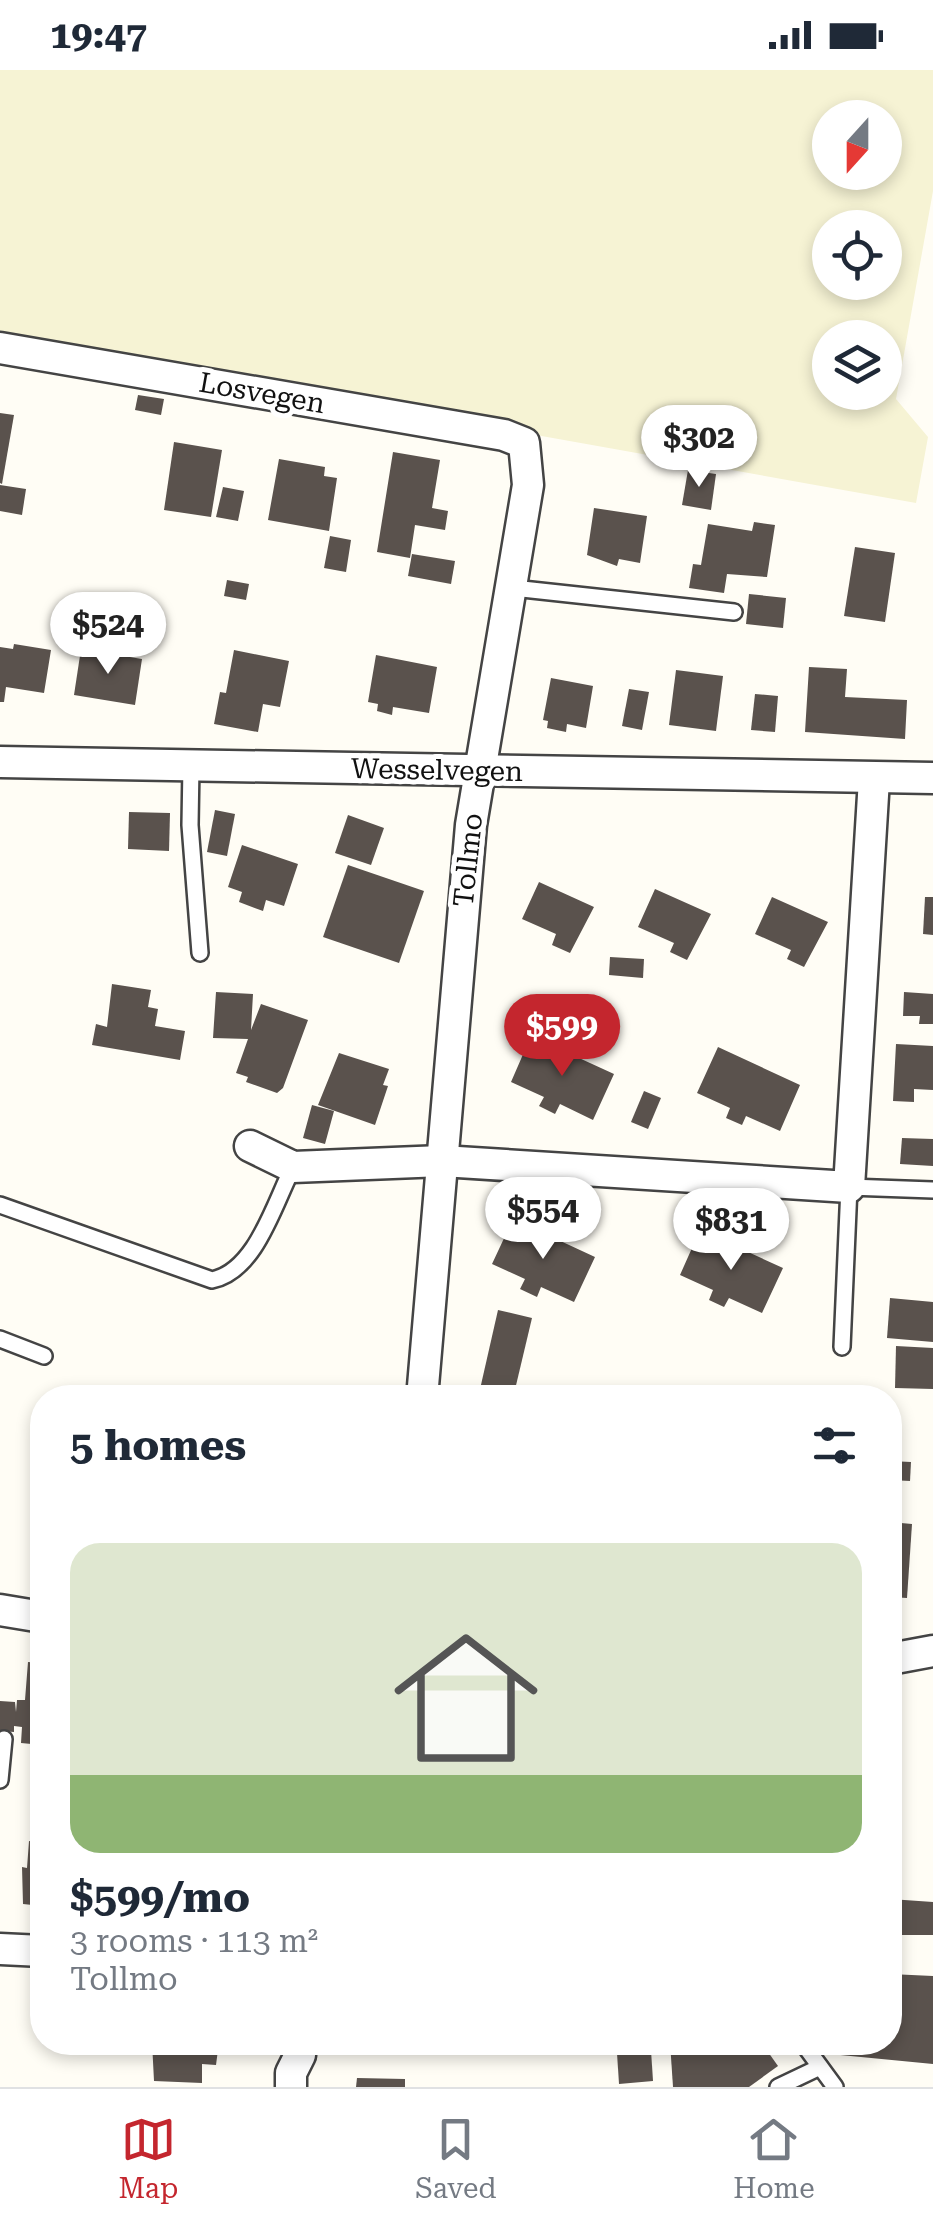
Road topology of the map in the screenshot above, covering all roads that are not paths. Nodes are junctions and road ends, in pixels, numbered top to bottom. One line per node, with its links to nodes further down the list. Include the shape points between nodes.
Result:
1 (0, 348): 2 (street, Losvegen)
2 (524, 443): 3 (street, Tollmo, via 530,467)
3 (513, 588): 4 (lane); 7 (street, Tollmo)
4 (734, 612)
5 (0, 762): 6 (street, Wesselvegen)
6 (191, 765): 7 (street, Wesselvegen); 10 (lane)
7 (479, 770): 9 (street, Wesselvegen); 12 (street, Tollmo)
8 (933, 778): 9 (street, Wesselvegen)
9 (874, 779): 14 (street)
10 (200, 953)
11 (250, 1146): 13 (street)
12 (442, 1161): 13 (street); 14 (street); 20 (street, Tollmo)
13 (293, 1167): 16 (lane, via 246,1259 212,1280)
14 (849, 1187): 15 (lane); 18 (lane)
15 (933, 1190)
16 (0, 1205)
17 (0, 1339): 19 (lane)
18 (842, 1348)
19 (44, 1356)
20 (423, 1385)
21 (0, 1610): 22 (street)
22 (30, 1616)
23 (933, 1651): 24 (street)
24 (902, 1657)
25 (4, 1740): 26 (lane)
26 (0, 1780)
27 (0, 1949): 28 (street)
28 (30, 1950)
29 (300, 2055): 32 (street)
30 (811, 2055): 31 (lane)
31 (820, 2067): 33 (lane); 34 (lane)
32 (290, 2087)
33 (778, 2087)
34 (834, 2087)

